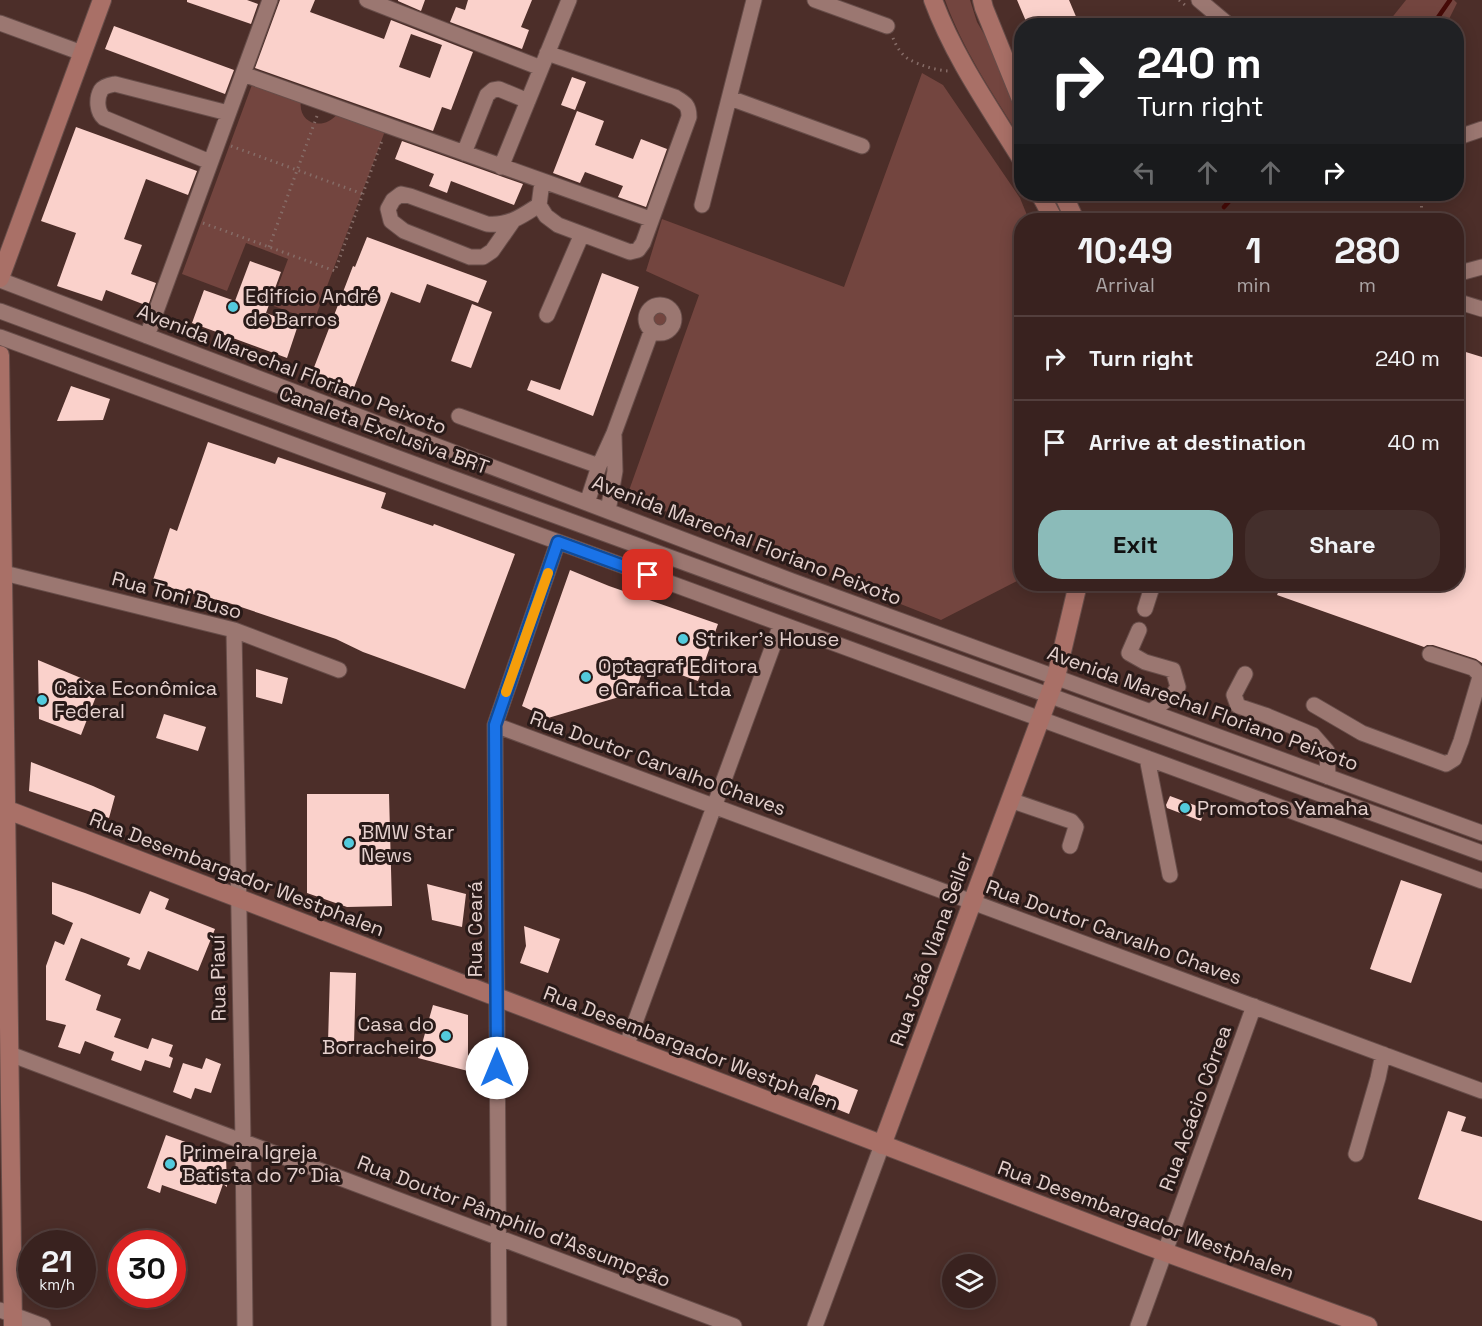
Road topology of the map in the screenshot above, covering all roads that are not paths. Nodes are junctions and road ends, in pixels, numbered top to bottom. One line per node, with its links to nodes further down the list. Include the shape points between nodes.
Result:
1 (102, 0): 13 (main road)
2 (270, 0): 16 (street)
3 (367, 0): 15 (street)
4 (568, 0): 14 (street)
5 (754, 0): 18 (street)
6 (815, 0): 12 (street)
7 (933, 0): 24 (main road, via 943,27)
8 (982, 0): 17 (main road)
9 (1199, 0): 10 (street)
10 (1220, 18)
11 (0, 23): 13 (street)
12 (887, 26)
13 (82, 53): 36 (main road)
14 (548, 53): 15 (street); 31 (street, via 675,97 689,110)
15 (541, 68): 19 (street)
16 (243, 74): 20 (street); 25 (street)
17 (1014, 84)
18 (730, 98): 23 (street); 30 (street)
19 (528, 101): 25 (street, via 493,90 487,95); 27 (street)
20 (228, 113): 26 (street); 26 (street, via 115,84 101,90 97,108 104,118)
21 (1482, 129): 22 (street)
22 (1464, 135)
23 (862, 146)
24 (1014, 147)
25 (464, 153): 27 (street)
26 (210, 162): 42 (street)
27 (501, 167): 28 (street)
28 (542, 182): 29 (street); 31 (street)
29 (539, 205): 32 (street); 33 (street, via 558,225)
30 (702, 205)
31 (650, 219): 33 (street, via 643,243 630,252)
32 (513, 221): 32 (street, via 487,224 401,194 388,209 391,221 404,231 470,256 483,257 492,251)
33 (582, 234): 40 (street)
34 (1482, 267): 35 (street)
35 (1464, 272)
36 (0, 279): 42 (street, Avenida Marechal Floriano Peixoto)
37 (1464, 304): 38 (street)
38 (1482, 309)
39 (0, 310): 57 (street, Canaleta Exclusiva BRT)
40 (547, 315)
41 (651, 332): 46 (street)
42 (147, 336): 49 (street, Avenida Marechal Floriano Peixoto)
43 (0, 337): 51 (street)
44 (0, 355): 47 (main road)
45 (459, 416): 48 (street)
46 (614, 433): 48 (street); 50 (street, via 615,471)
47 (1, 465): 52 (main road)
48 (598, 466): 49 (street)
49 (587, 503): 50 (street, Avenida Marechal Floriano Peixoto)
50 (608, 511): 53 (street, Avenida Marechal Floriano Peixoto)
51 (558, 542): 58 (street); 69 (street, Rua Ceará)
52 (2, 572): 59 (street, Rua Toni Buso); 74 (main road)
53 (792, 581): 57 (street, Canaleta Exclusiva BRT); 64 (street, Avenida Marechal Floriano Peixoto)
54 (1076, 591): 64 (main road, Rua João Viana Seiler)
55 (1150, 591): 56 (street)
56 (1144, 609)
57 (822, 613): 65 (street, Canaleta Exclusiva BRT)
58 (781, 624): 68 (street); 73 (street)
59 (234, 630): 62 (street, Rua Toni Buso); 80 (street, Rua Piauí)
60 (1139, 630): 67 (street, via 1129,653 1173,670 1178,687)
61 (1430, 654): 66 (street, via 1473,668 1480,677 1454,759 1446,764 1362,734)
62 (339, 670)
63 (1245, 674): 71 (street, via 1234,695 1238,706 1313,735 1327,751)
64 (1056, 677): 65 (main road, Rua João Viana Seiler); 67 (street, Avenida Marechal Floriano Peixoto)
65 (1049, 696): 68 (main road, Rua João Viana Seiler); 77 (street, Canaleta Exclusiva BRT)
66 (1314, 705)
67 (1150, 712): 71 (street, Avenida Marechal Floriano Peixoto)
68 (1040, 719): 70 (street); 72 (main road, Rua João Viana Seiler)
69 (495, 725): 73 (street, Rua Doutor Carvalho Chaves); 83 (street, Rua Ceará)
70 (1147, 758): 78 (street); 79 (street)
71 (1329, 777): 75 (street, Avenida Marechal Floriano Peixoto)
72 (1010, 800): 76 (street, via 1071,821 1076,827); 81 (main road, Rua João Viana Seiler)
73 (714, 807): 81 (street, Rua Doutor Carvalho Chaves); 85 (street)
74 (3, 808): 80 (main road, Rua Desembargador Westphalen); 82 (main road)
75 (1482, 833)
76 (1070, 846)
77 (1482, 853)
78 (1170, 875)
79 (1482, 881)
80 (238, 898): 83 (main road, Rua Desembargador Westphalen); 89 (street, Rua Piauí)
81 (972, 902): 84 (street, Rua Doutor Carvalho Chaves); 90 (main road, Rua João Viana Seiler)
82 (4, 965): 86 (main road)
83 (497, 998): 85 (main road, Rua Desembargador Westphalen); 97 (street, Rua Ceará)
84 (1254, 1006): 87 (street, Rua Doutor Carvalho Chaves); 93 (street, Rua Acácio Côrrea)
85 (626, 1047): 90 (main road, Rua Desembargador Westphalen)
86 (10, 1054): 89 (street, Rua Doutor Pâmphilo d'Assumpção); 92 (main road)
87 (1383, 1054): 88 (street, Rua Doutor Carvalho Chaves); 91 (street)
88 (1482, 1091)
89 (243, 1141): 96 (street, Rua Piauí); 98 (street, Rua Doutor Pâmphilo d'Assumpção)
90 (882, 1145): 93 (main road, Rua Desembargador Westphalen); 99 (street, Rua João Viana Seiler)
91 (1356, 1155)
92 (6, 1195): 94 (main road)
93 (1164, 1252): 100 (street, Rua Acácio Côrrea); 101 (main road, Rua Desembargador Westphalen)
94 (9, 1317): 95 (street)
95 (43, 1326)
96 (244, 1326)
97 (499, 1326)
98 (734, 1326)
99 (815, 1326)
100 (1138, 1326)
101 (1368, 1326)

